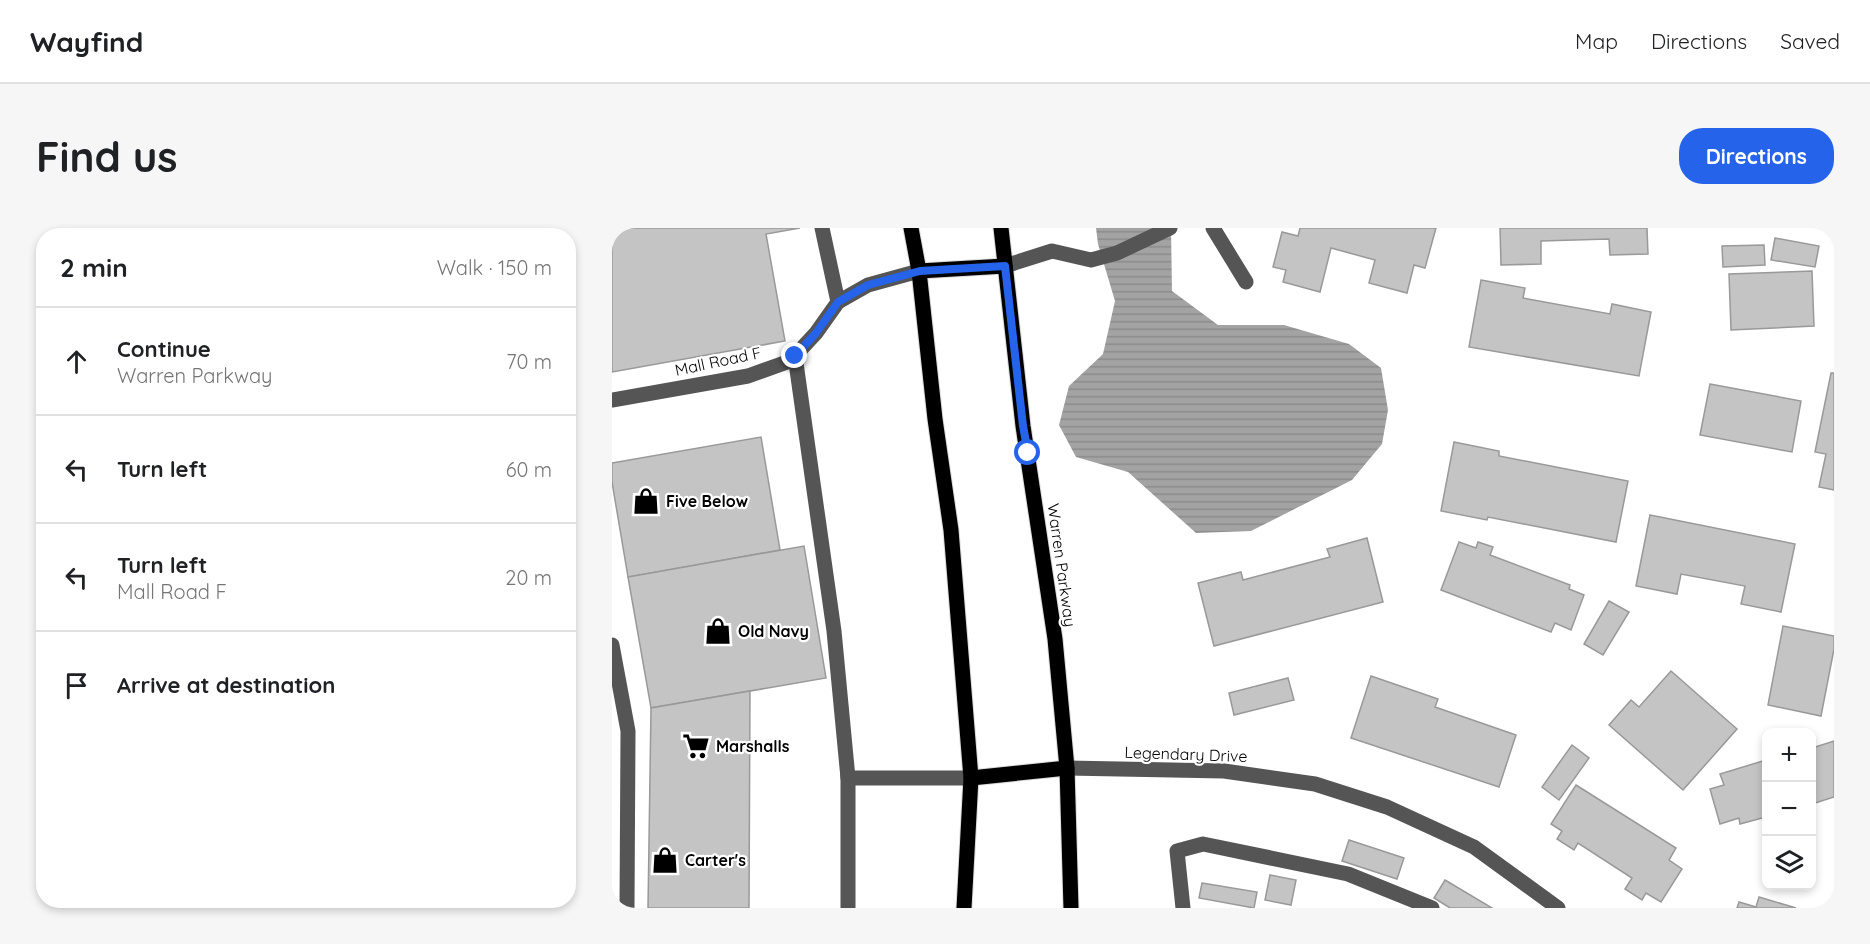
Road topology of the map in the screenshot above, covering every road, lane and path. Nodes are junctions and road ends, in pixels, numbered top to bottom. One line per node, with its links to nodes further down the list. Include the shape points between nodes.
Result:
1 (822, 228): 9 (street)
2 (911, 228): 7 (main road)
3 (1001, 228): 6 (main road, Warren Parkway)
4 (1170, 228): 6 (street, via 1117,253 1091,260 1052,251)
5 (1213, 228): 8 (street)
6 (1005, 266): 7 (main road); 13 (main road, Warren Parkway, via 1023,426 1055,639)
7 (920, 271): 9 (street, via 868,285); 15 (main road, via 951,531)
8 (1246, 282)
9 (838, 302): 10 (street, Mall Road F)
10 (795, 356): 11 (street, Mall Road F, via 748,376); 14 (street, via 834,631)
11 (612, 400)
12 (612, 645): 16 (street, via 628,731)
13 (1067, 768): 15 (main road); 19 (main road, Warren Parkway); 22 (street, Legendary Drive, via 1224,771 1315,784 1387,807 1474,847)
14 (848, 774): 15 (street, via 848,778); 17 (street)
15 (971, 778): 18 (main road)
16 (627, 908)
17 (848, 908)
18 (964, 908)
19 (1071, 908)
20 (1183, 908): 21 (street, via 1177,851 1203,844 1348,874)
21 (1432, 908)
22 (1558, 908)

